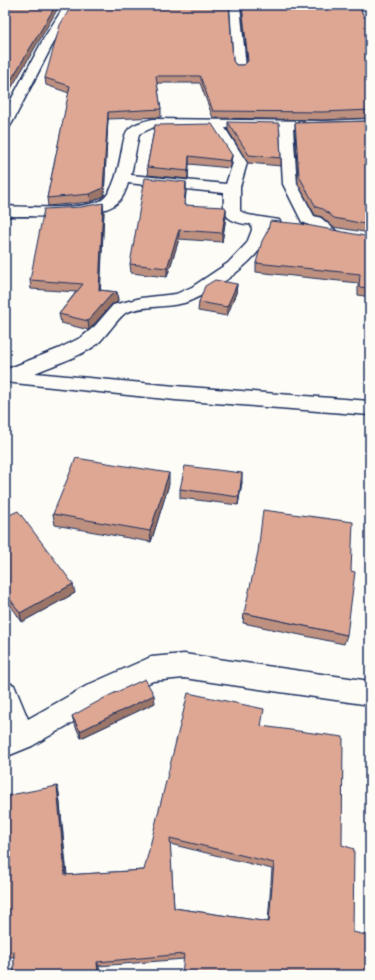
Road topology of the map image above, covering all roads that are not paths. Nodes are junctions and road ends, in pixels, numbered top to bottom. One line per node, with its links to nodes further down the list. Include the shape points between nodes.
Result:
1 (70, 5): 6 (street)
2 (235, 5): 5 (street)
3 (361, 5): 4 (street)
4 (370, 23)
5 (240, 68)
6 (5, 123)
7 (370, 123): 9 (street)
8 (216, 124): 9 (street); 10 (street, via 153,123 143,126 134,132); 11 (street, via 240,163)
9 (286, 124): 13 (street, via 290,184 308,219 335,234)
10 (121, 178): 11 (street); 12 (street, via 118,191 112,200 98,206 62,212)
11 (232, 189): 13 (street, via 232,213 247,220)
12 (5, 211)
13 (259, 221): 14 (street, via 260,230 254,244 234,267 198,291 179,299 141,303 119,309 89,341)
14 (6, 376): 15 (street, via 175,393)
15 (370, 408)
16 (370, 693): 18 (street, via 184,666 151,669 99,693)
17 (5, 694): 18 (street)
18 (13, 741)

